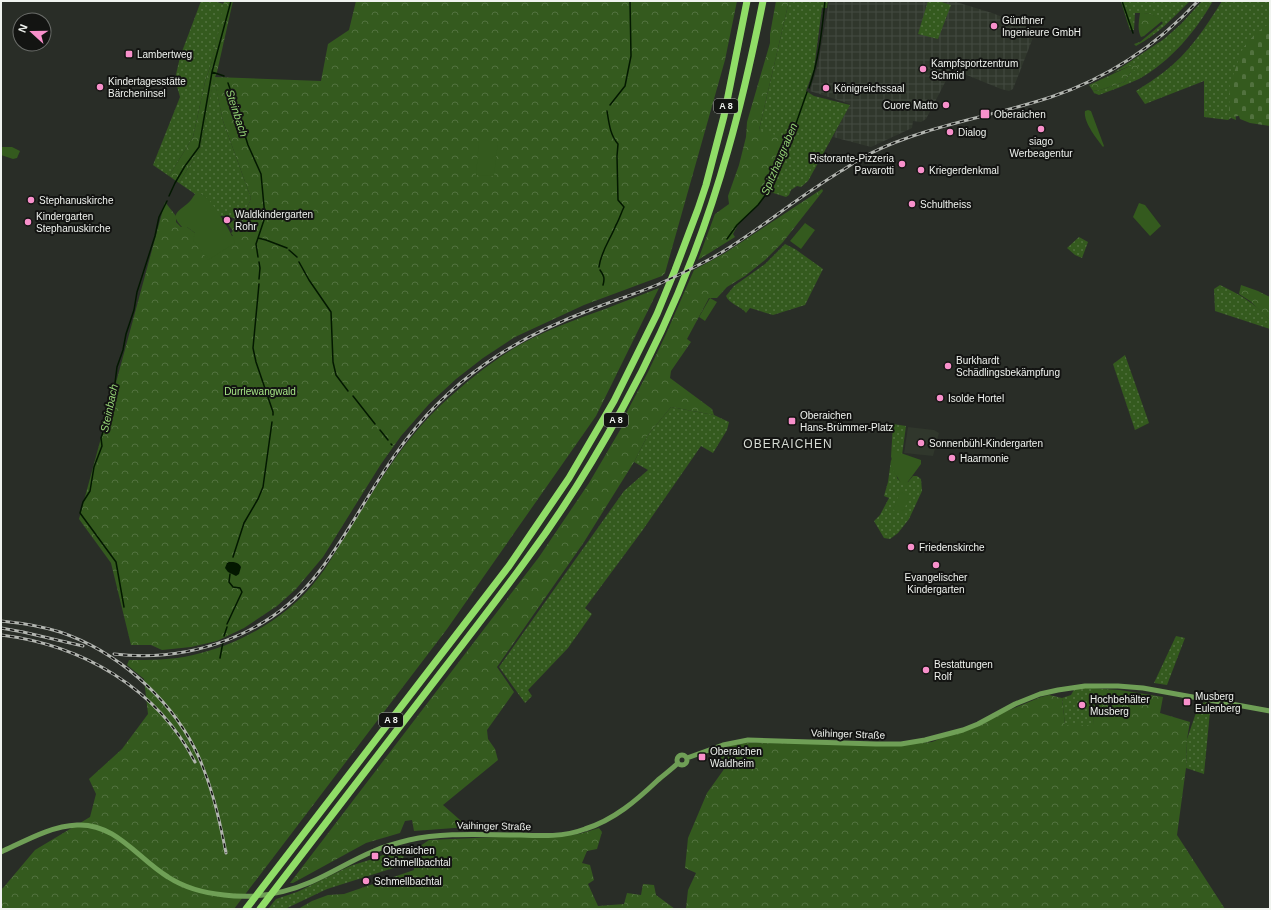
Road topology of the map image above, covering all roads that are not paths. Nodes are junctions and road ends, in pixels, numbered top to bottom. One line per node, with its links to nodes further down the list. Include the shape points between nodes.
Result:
1 (747, 1): 5 (highway, A 8, via 724,116 698,209 671,281 614,401 569,478 509,566)
2 (763, 1): 6 (highway, A 8, via 744,92 703,227 664,324 623,407 560,512 530,556)
3 (1270, 711): 4 (main road, Vaihinger Straße, via 1143,688 1085,686 1058,690 1024,700 963,730 912,743 748,740 723,744 687,758 685,765 678,763 622,810 582,830 551,836 453,835 409,840 373,851 316,880 271,894 235,896 188,887 158,870 111,833 90,825 56,829)
4 (1, 852)
5 (246, 909)
6 (260, 909)

